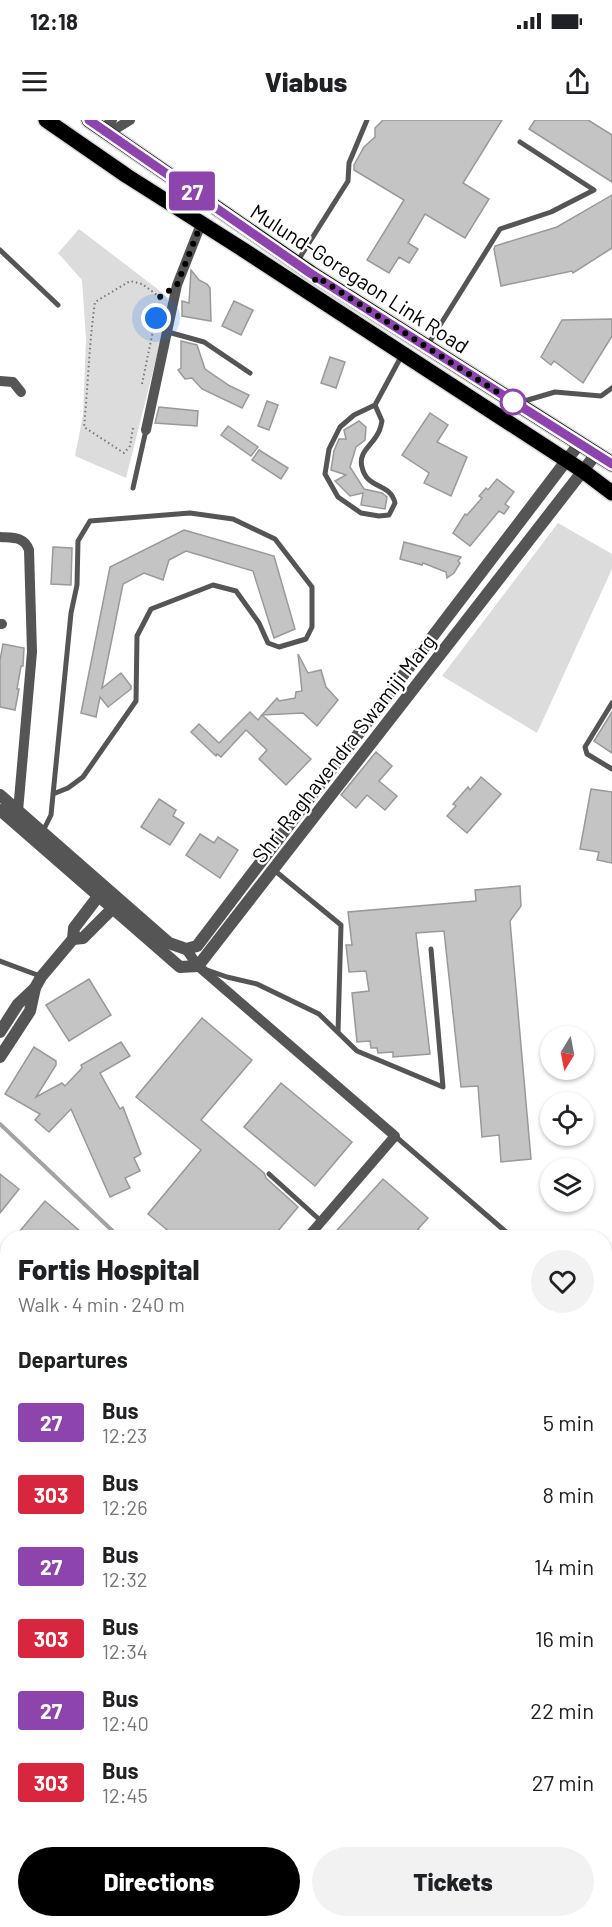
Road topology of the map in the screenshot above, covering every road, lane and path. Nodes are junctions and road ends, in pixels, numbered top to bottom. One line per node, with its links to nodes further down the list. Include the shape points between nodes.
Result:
1 (46, 120): 7 (main road, Mulund-Goregaon Link Road)
2 (89, 120): 5 (main road, Mulund-Goregaon Link Road)
3 (130, 120): 5 (street)
4 (367, 120): 9 (lane, via 349,164 348,180)
5 (108, 127): 9 (main road, Mulund-Goregaon Link Road)
6 (519, 141): 16 (lane, via 594,190 551,212 500,229)
7 (201, 224): 11 (street); 12 (main road, Mulund-Goregaon Link Road)
8 (0, 250): 14 (lane)
9 (296, 264): 10 (main road, Mulund-Goregaon Link Road)
10 (317, 277): 12 (main road); 16 (main road, Mulund-Goregaon Link Road)
11 (177, 285): 13 (path); 15 (street)
12 (307, 292): 17 (main road, Mulund-Goregaon Link Road)
13 (160, 297): 20 (path); 25 (path, via 130,281 95,302 84,427 124,453 130,446)
14 (58, 305)
15 (168, 332): 18 (lane, via 204,342); 26 (street)
16 (426, 347): 23 (main road, Mulund-Goregaon Link Road)
17 (403, 354): 24 (lane); 29 (main road, Mulund-Goregaon Link Road)
18 (250, 373)
19 (0, 381): 22 (street, via 13,382)
20 (141, 388)
21 (612, 388): 23 (lane, via 601,396 555,392)
22 (21, 392)
23 (516, 404): 27 (main road, Mulund-Goregaon Link Road)
24 (375, 405): 24 (lane, via 340,427 329,449 325,474 338,497 361,513 379,516 389,515 395,503 389,490 365,478 361,466 362,455 382,422)
25 (134, 423)
26 (146, 430): 32 (lane)
27 (579, 444): 28 (main road, Mulund-Goregaon Link Road); 29 (street, Shri Raghavendra Swamiji Marg)
28 (596, 454): 30 (main road, Mulund-Goregaon Link Road); 31 (street, Shri Raghavendra Swamiji Marg)
29 (567, 460): 31 (main road, Mulund-Goregaon Link Road); 35 (street, Shri Raghavendra Swamiji Marg)
30 (612, 464)
31 (583, 471): 33 (main road, Mulund-Goregaon Link Road); 36 (street, Shri Raghavendra Swamiji Marg)
32 (133, 488)
33 (612, 493)
34 (0, 537): 48 (street, via 20,539 29,550 32,652)
35 (488, 563): 36 (street); 37 (street, Shri Raghavendra Swamiji Marg)
36 (503, 574): 38 (street, Shri Raghavendra Swamiji Marg)
37 (477, 578): 38 (street); 39 (street, Shri Raghavendra Swamiji Marg)
38 (492, 588): 40 (street, Shri Raghavendra Swamiji Marg)
39 (411, 665): 40 (street); 42 (street, Shri Raghavendra Swamiji Marg)
40 (425, 675): 43 (street, Shri Raghavendra Swamiji Marg)
41 (612, 703): 44 (lane, via 585,747 587,754)
42 (353, 741): 43 (street); 49 (street, Shri Raghavendra Swamiji Marg)
43 (366, 750): 50 (street, Shri Raghavendra Swamiji Marg)
44 (612, 769)
45 (53, 794): 45 (lane, via 77,585 78,541 90,521 190,513 233,519 275,538 312,587 312,627 306,639 279,647 268,643 236,591 213,585 151,609 137,636 136,701 83,777); 52 (lane, via 51,815)
46 (0, 795): 48 (street)
47 (0, 810): 51 (street)
48 (18, 811): 51 (street)
49 (299, 811): 50 (street); 53 (street, Shri Raghavendra Swamiji Marg)
50 (311, 820): 54 (street, Shri Raghavendra Swamiji Marg)
51 (28, 827): 52 (street); 55 (street)
52 (42, 833): 55 (street)
53 (258, 866): 54 (street); 59 (street, Shri Raghavendra Swamiji Marg, via 197,946)
54 (271, 872): 62 (street, Shri Raghavendra Swamiji Marg); 65 (lane, via 340,925)
55 (102, 892): 56 (street); 58 (street, via 74,928)
56 (116, 905): 57 (street); 58 (street, via 83,938)
57 (155, 938): 59 (street); 62 (street, via 180,967)
58 (73, 939): 63 (street)
59 (186, 949): 62 (street)
60 (431, 949): 65 (lane, via 443,1087 357,1051)
61 (0, 961): 63 (lane)
62 (198, 966): 65 (lane, via 257,984 319,1014); 67 (street)
63 (38, 982): 64 (street); 66 (street, via 30,1011)
64 (0, 1032)
65 (338, 1032)
66 (1, 1053)
67 (395, 1136): 69 (street); 71 (lane)
68 (269, 1174): 69 (lane)
69 (321, 1221): 70 (street)
70 (314, 1230)
71 (504, 1230)

